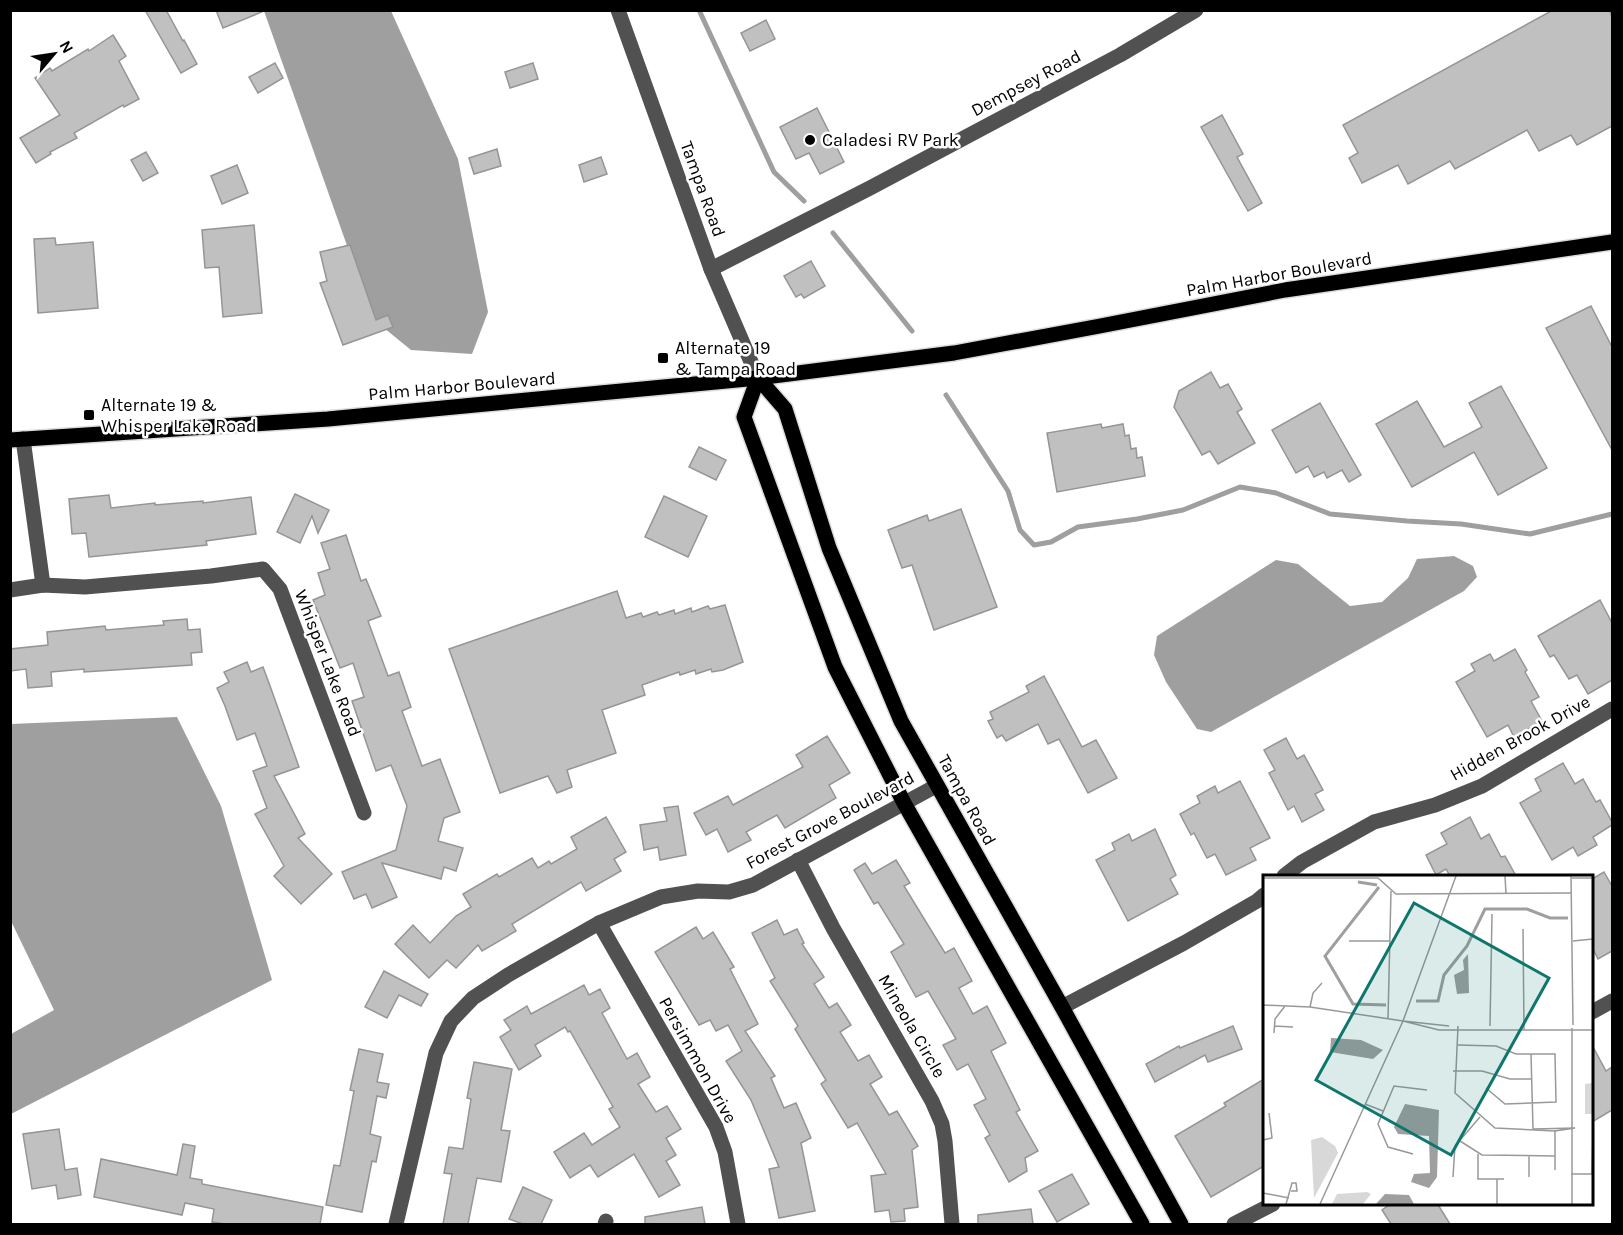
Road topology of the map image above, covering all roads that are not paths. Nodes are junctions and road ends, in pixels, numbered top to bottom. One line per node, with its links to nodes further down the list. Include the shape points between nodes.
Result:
1 (618, 10): 4 (street, Tampa Road)
2 (1196, 10): 4 (street, Dempsey Road, via 1120,55)
3 (1612, 242): 5 (main road, Palm Harbor Boulevard, via 1285,290 954,353)
4 (711, 269): 5 (street, Tampa Road)
5 (758, 378): 6 (main road, Palm Harbor Boulevard, via 328,419); 10 (main road, Tampa Road, via 785,409 837,568 900,721); 11 (main road, via 744,417 835,667)
6 (17, 440): 7 (street)
7 (43, 585): 8 (street, Whisper Lake Road); 12 (street, Whisper Lake Road, via 86,587 263,569 280,589)
8 (10, 590)
9 (1612, 709): 14 (street, Hidden Brook Drive, via 1482,786 1435,805 1374,822)
10 (936, 786): 11 (street, Forest Grove Boulevard); 18 (main road, Tampa Road)
11 (904, 803): 13 (street, Forest Grove Boulevard); 24 (main road)
12 (364, 813)
13 (798, 860): 16 (street, Forest Grove Boulevard, via 753,885 729,892 698,891 661,897); 23 (street, Mineola Circle, via 942,1124)
14 (1285, 875)
15 (1263, 895): 18 (street, via 1184,943)
16 (599, 923): 21 (street, Forest Grove Boulevard, via 473,998 451,1021 436,1053); 22 (street, Persimmon Drive, via 716,1127 725,1152)
17 (1612, 1000): 19 (street)
18 (1062, 1007): 25 (main road, Tampa Road)
19 (1593, 1011)
20 (1269, 1205): 26 (street)
21 (396, 1224)
22 (738, 1224)
23 (952, 1224)
24 (1142, 1224)
25 (1181, 1224)
26 (1234, 1224)

